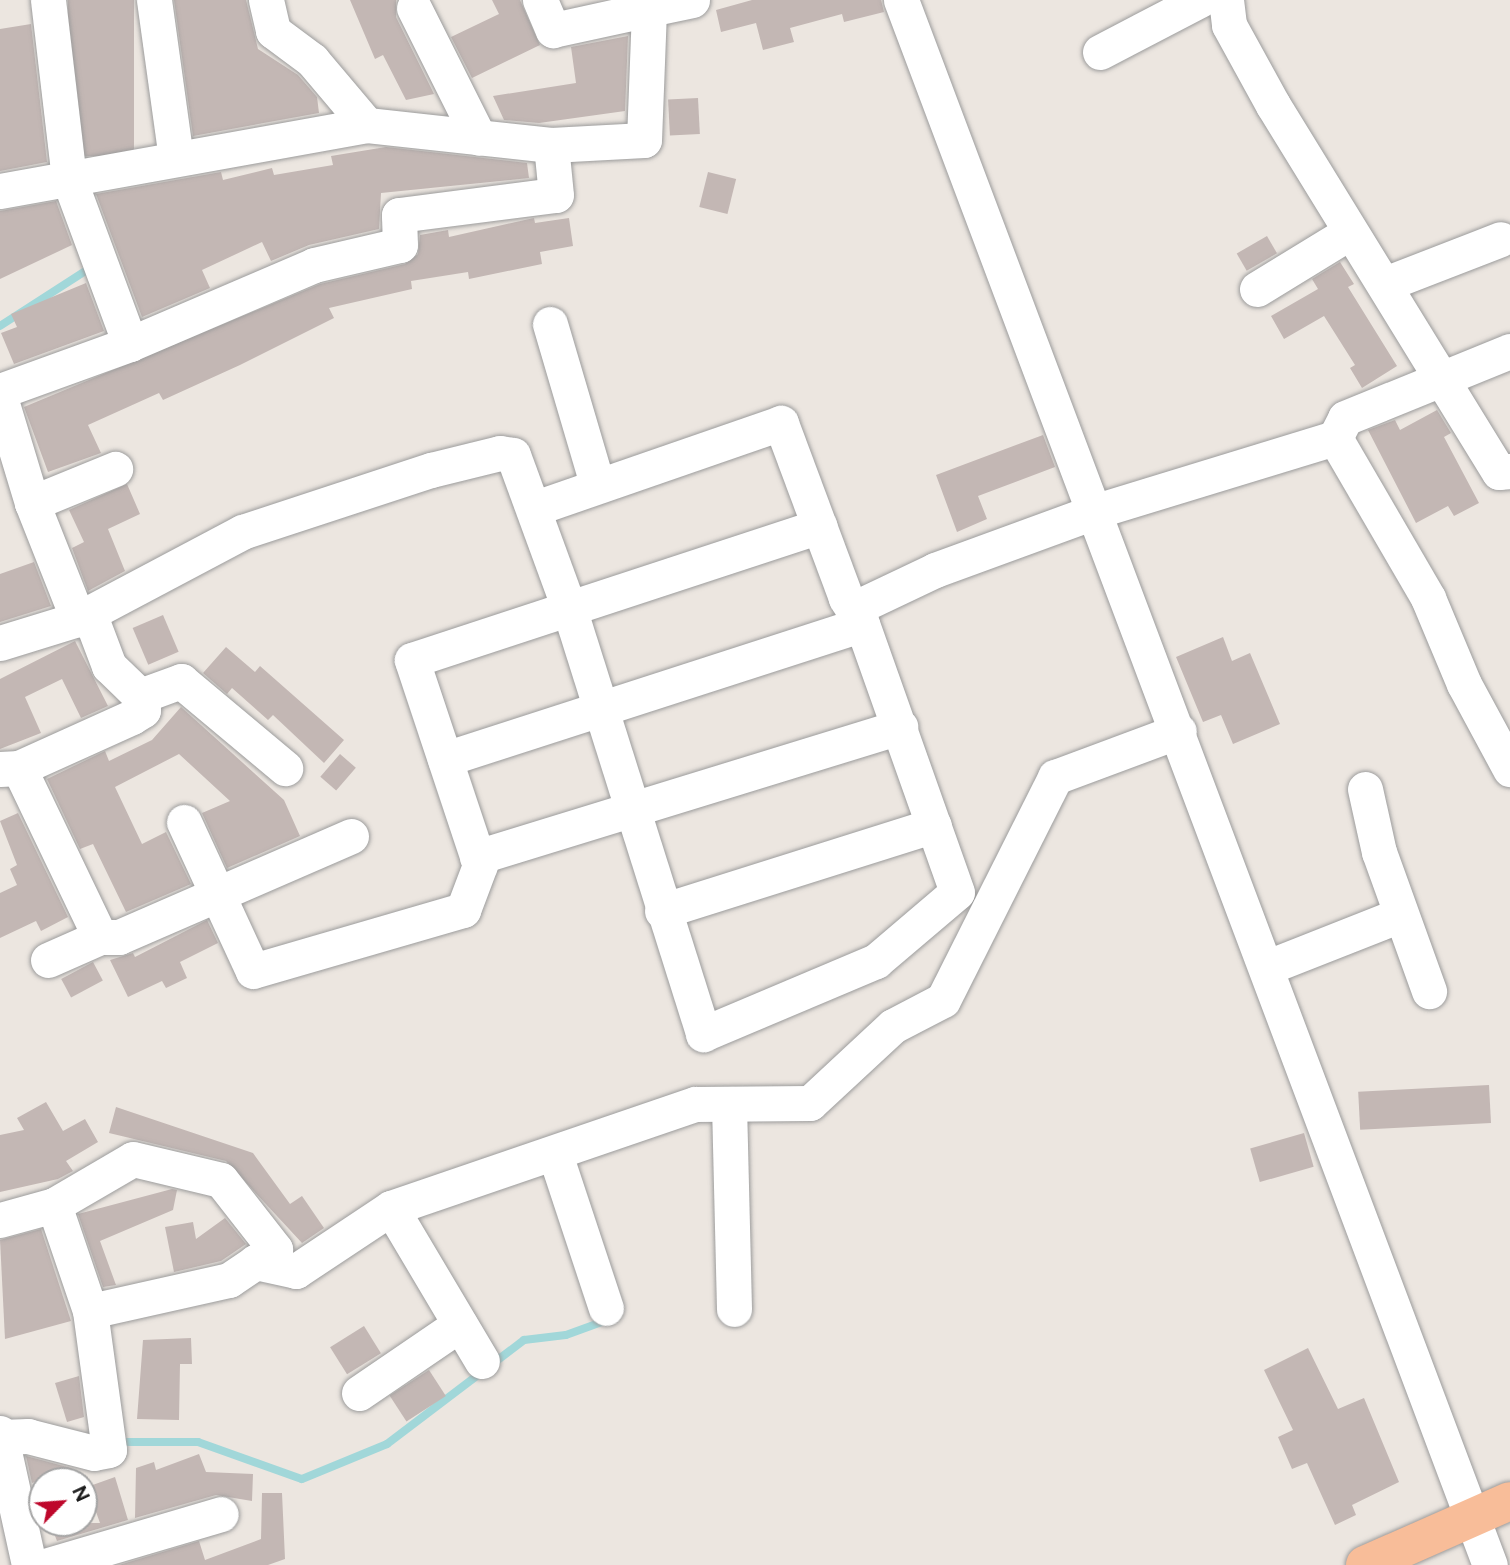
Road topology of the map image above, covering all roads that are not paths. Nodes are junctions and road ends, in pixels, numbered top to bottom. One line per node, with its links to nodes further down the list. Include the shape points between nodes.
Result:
1 (48, 0): 17 (street)
2 (154, 0): 16 (street)
3 (266, 0): 13 (street, via 274,31 312,60)
4 (540, 0): 11 (street, via 553,30)
5 (692, 0): 10 (street)
6 (901, 0): 35 (street)
7 (1200, 0): 12 (street)
8 (1226, 0): 19 (street, via 1229,25)
9 (414, 8): 14 (street)
10 (649, 9): 11 (street); 15 (street, via 645,140)
11 (607, 10)
12 (1100, 52)
13 (367, 125): 14 (street); 16 (street)
14 (479, 138): 15 (street)
15 (551, 145): 24 (street, via 556,195 400,215 400,245 314,265)
16 (176, 158): 17 (street)
17 (69, 179): 18 (street); 24 (street)
18 (0, 191)
19 (1350, 232): 21 (street); 22 (street)
20 (1501, 239): 21 (street)
21 (1385, 284): 26 (street)
22 (1256, 289)
23 (550, 324): 32 (street)
24 (130, 344): 27 (street)
25 (1510, 351): 26 (street)
26 (1443, 379): 29 (street, via 1345,418); 31 (street, via 1499,472)
27 (0, 391)
28 (0, 397): 33 (street)
29 (1335, 438): 35 (street); 48 (street, via 1428,598 1464,684)
30 (115, 469): 33 (street)
31 (1510, 471)
32 (597, 484): 34 (street); 36 (street, via 782,423)
33 (32, 503): 38 (street)
34 (535, 508): 37 (street); 38 (street, via 513,455 500,453 242,532)
35 (1096, 511): 39 (street, via 934,570); 44 (street)
36 (820, 526): 37 (street); 39 (street)
37 (569, 608): 42 (street); 45 (street, via 412,660)
38 (83, 616): 40 (street); 41 (street, via 109,666)
39 (857, 616): 42 (street); 43 (street)
40 (0, 643)
41 (140, 696): 46 (street, via 143,709 132,717); 47 (street, via 181,681)
42 (596, 709): 45 (street); 50 (street)
43 (900, 727): 50 (street); 52 (street)
44 (1180, 730): 60 (street); 62 (street, via 1055,777 943,1000 893,1026 810,1103)
45 (444, 759): 54 (street)
46 (10, 768): 58 (street)
47 (285, 768)
48 (1510, 769)
49 (1365, 789): 57 (street)
50 (630, 811): 54 (street); 56 (street)
51 (184, 822): 55 (street)
52 (934, 825): 56 (street); 56 (street, via 957,892 876,961 702,1034)
53 (351, 836): 55 (street)
54 (477, 857): 55 (street, via 480,865 463,911 253,971)
55 (216, 894): 58 (street, via 119,937)
56 (662, 911)
57 (1400, 915): 60 (street); 61 (street)
58 (100, 937): 59 (street)
59 (48, 960)
60 (1268, 967): 76 (street)
61 (1429, 990)
62 (729, 1104): 63 (street, via 695,1104); 69 (street)
63 (555, 1154): 65 (street); 68 (street)
64 (54, 1205): 66 (street); 67 (street, via 133,1159 221,1180 275,1249); 70 (street)
65 (391, 1208): 67 (street, via 296,1271); 71 (street)
66 (0, 1220)
67 (255, 1262): 70 (street, via 229,1280)
68 (606, 1308)
69 (734, 1309)
70 (90, 1311): 74 (street, via 108,1450 94,1453 28,1436)
71 (460, 1324): 72 (street); 73 (street)
72 (482, 1361)
73 (359, 1393)
74 (0, 1435): 78 (street)
75 (1510, 1501): 76 (main road)
76 (1472, 1513): 80 (main road); 81 (street)
77 (221, 1514): 79 (street)
78 (29, 1565)
79 (48, 1565)
80 (1365, 1565)
81 (1490, 1565)

